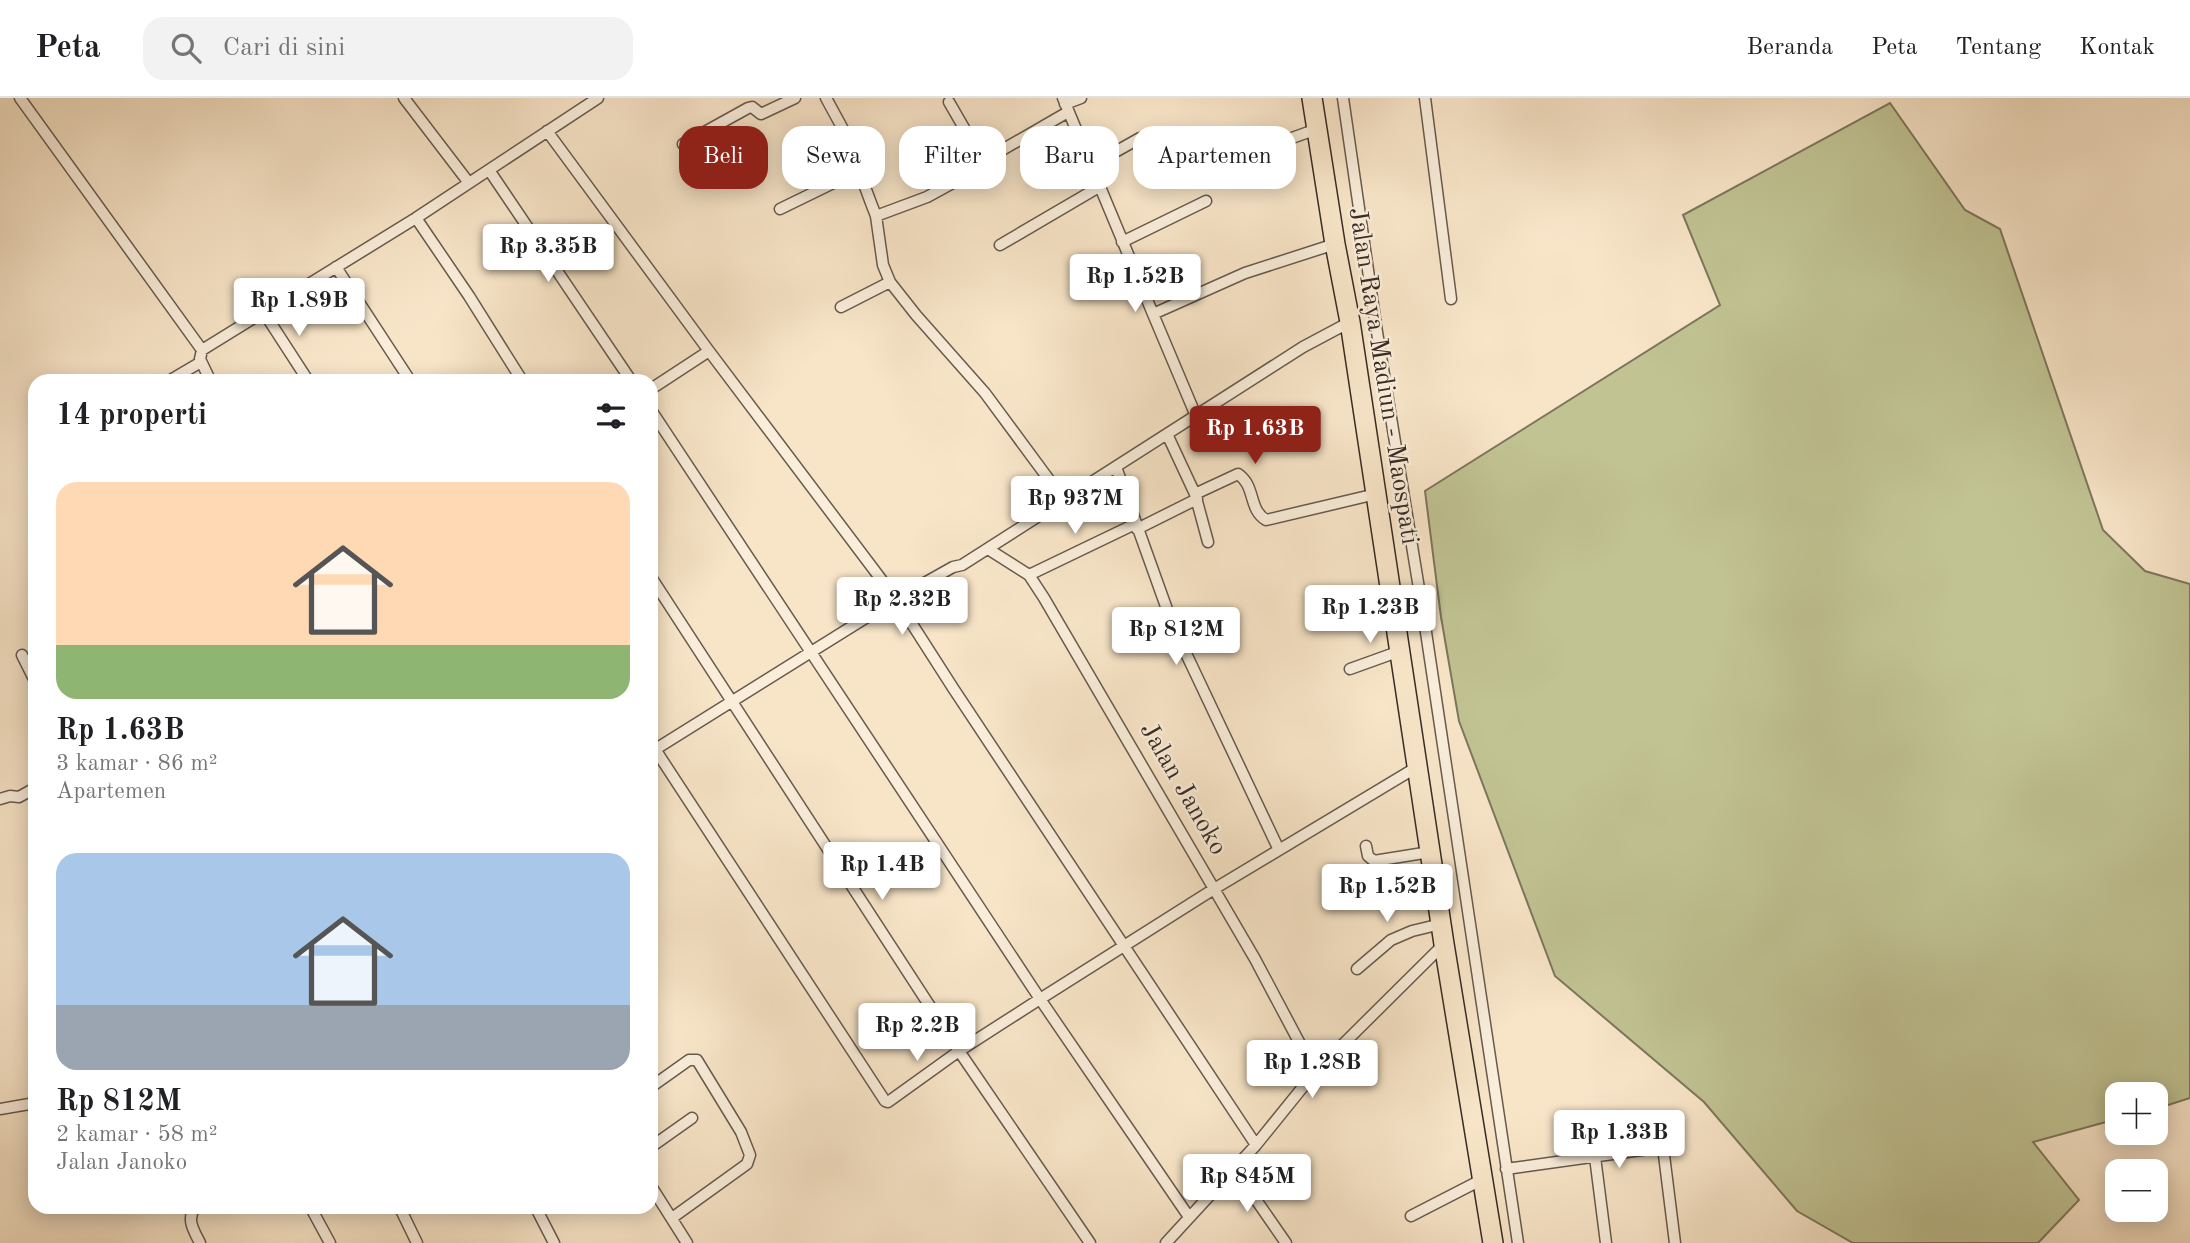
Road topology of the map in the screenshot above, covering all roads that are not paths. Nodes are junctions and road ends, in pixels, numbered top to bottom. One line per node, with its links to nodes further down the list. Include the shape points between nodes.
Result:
1 (20, 98): 41 (street)
2 (404, 98): 21 (street)
3 (598, 98): 17 (street)
4 (795, 98): 12 (street, via 763,113 748,108)
5 (827, 98): 13 (street)
6 (1081, 98): 11 (street)
7 (1312, 98): 16 (highway, Jalan Raya Madiun - Maospati)
8 (1343, 98): 94 (street)
9 (1425, 98): 36 (street)
10 (949, 102): 14 (street)
11 (1065, 105): 15 (street); 19 (street)
12 (716, 126)
13 (841, 126)
14 (963, 126)
15 (1074, 126)
16 (1317, 129): 18 (street); 32 (highway, Jalan Raya Madiun - Maospati)
17 (547, 131): 20 (street); 42 (street)
18 (1296, 137)
19 (1006, 145)
20 (489, 170): 21 (street); 49 (street)
21 (469, 183): 30 (street)
22 (821, 189): 28 (street)
23 (867, 189): 29 (street)
24 (942, 189): 29 (street)
25 (1096, 189): 33 (street)
26 (1100, 189): 31 (street)
27 (1206, 201): 31 (street)
28 (780, 209)
29 (876, 216): 35 (street, via 880,253)
30 (416, 218): 34 (street); 48 (street)
31 (1122, 242): 39 (street)
32 (1335, 244): 39 (street, via 1245,273); 40 (highway, Jalan Raya Madiun - Maospati)
33 (1000, 245)
34 (336, 267): 38 (street); 47 (street)
35 (890, 282): 37 (street); 57 (street, via 985,393)
36 (1451, 299)
37 (841, 307)
38 (264, 311): 41 (street); 46 (street)
39 (1153, 314): 51 (street)
40 (1350, 322): 51 (street); 55 (highway, Jalan Raya Madiun - Maospati)
41 (202, 350): 43 (street)
42 (709, 351): 50 (street); 63 (street)
43 (201, 362): 44 (street); 45 (street)
44 (181, 374)
45 (207, 374)
46 (304, 374)
47 (406, 374)
48 (518, 374)
49 (627, 374)
50 (658, 385)
51 (1196, 416): 53 (street)
52 (658, 421): 65 (street)
53 (1167, 434): 54 (street); 56 (street)
54 (1116, 467): 57 (street); 58 (street)
55 (1376, 494): 56 (street, via 1266,520 1258,515 1247,480 1238,474); 64 (highway, Jalan Raya Madiun - Maospati)
56 (1196, 496): 58 (street); 59 (street)
57 (1064, 500): 60 (street)
58 (1136, 527): 61 (street); 76 (street, via 1173,625)
59 (1208, 542)
60 (988, 548): 61 (street, Jalan Janoko); 63 (street)
61 (1029, 575): 78 (street, Jalan Janoko)
62 (658, 588): 69 (street)
63 (896, 599): 65 (street); 81 (street)
64 (1400, 651): 68 (street); 72 (highway, Jalan Raya Madiun - Maospati)
65 (810, 652): 69 (street); 83 (street)
66 (22, 655): 67 (street)
67 (28, 667)
68 (1350, 669)
69 (732, 700): 70 (street); 84 (street)
70 (658, 744)
71 (658, 757): 84 (street, via 885,1101 898,1097)
72 (1417, 767): 76 (street); 77 (highway, Jalan Raya Madiun - Maospati)
73 (28, 792): 74 (street)
74 (0, 799)
75 (1366, 846): 77 (street, via 1374,861)
76 (1279, 850): 78 (street)
77 (1430, 852): 79 (highway, Jalan Raya Madiun - Maospati)
78 (1214, 889): 81 (street); 85 (street, Jalan Janoko)
79 (1441, 924): 80 (highway, Jalan Raya Madiun - Maospati); 82 (street, via 1391,940)
80 (1444, 944): 85 (street); 95 (highway, Jalan Raya Madiun - Maospati)
81 (1124, 946): 83 (street); 91 (street)
82 (1357, 969)
83 (1040, 999): 84 (street); 102 (street)
84 (959, 1051): 109 (street)
85 (1315, 1072): 91 (street)
86 (658, 1082): 103 (street, via 689,1060 697,1060 750,1155 743,1167)
87 (28, 1104): 88 (street)
88 (0, 1109)
89 (692, 1118): 90 (street)
90 (658, 1142)
91 (1256, 1145): 93 (street)
92 (1595, 1157): 94 (street); 114 (street); 115 (street, via 1663,1147)
93 (1234, 1168): 102 (street); 111 (street)
94 (1506, 1170): 113 (street)
95 (1483, 1179): 101 (street); 112 (highway, Jalan Raya Madiun - Maospati)
96 (658, 1197): 103 (street)
97 (191, 1214): 104 (street)
98 (314, 1214): 105 (street)
99 (403, 1214): 106 (street)
100 (539, 1214): 107 (street)
101 (1411, 1216)
102 (1189, 1217): 110 (street)
103 (672, 1218): 108 (street)
104 (200, 1243)
105 (330, 1243)
106 (417, 1243)
107 (554, 1243)
108 (687, 1243)
109 (1090, 1243)
110 (1166, 1243)
111 (1286, 1243)
112 (1493, 1243)
113 (1518, 1243)
114 (1606, 1243)
115 (1675, 1243)

